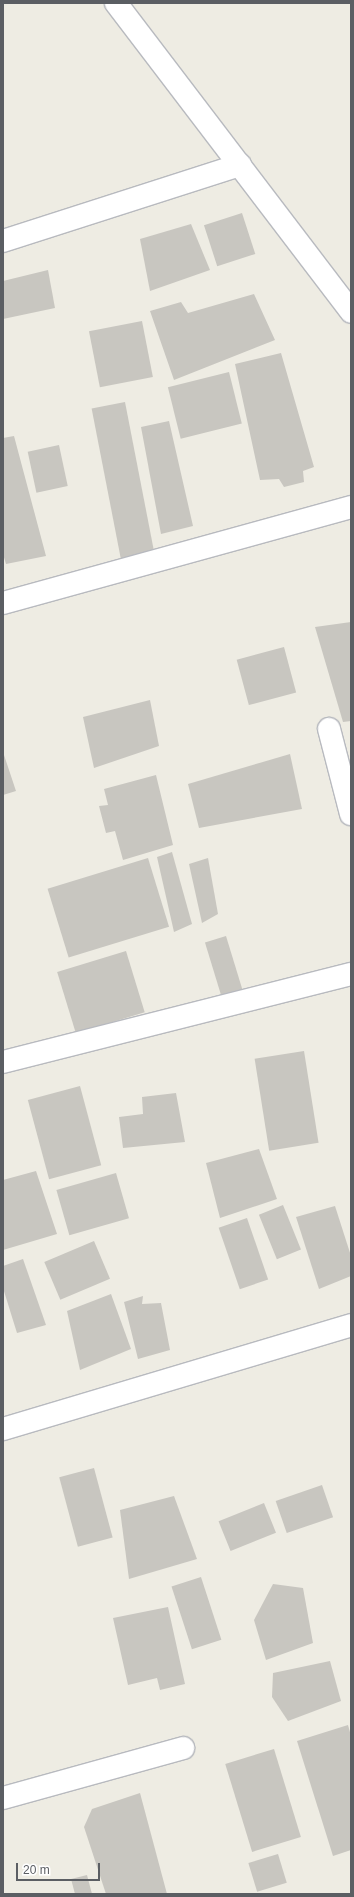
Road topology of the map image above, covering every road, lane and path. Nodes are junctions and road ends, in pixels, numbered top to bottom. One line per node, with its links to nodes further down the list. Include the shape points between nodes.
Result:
1 (116, 3): 2 (street)
2 (240, 165): 3 (street); 4 (street)
3 (3, 241)
4 (351, 312)
5 (351, 507): 6 (street)
6 (3, 603)
7 (330, 729): 8 (street)
8 (351, 814)
9 (351, 974): 10 (street)
10 (3, 1062)
11 (351, 1325): 12 (street)
12 (3, 1429)
13 (183, 1748): 14 (street)
14 (3, 1798)

